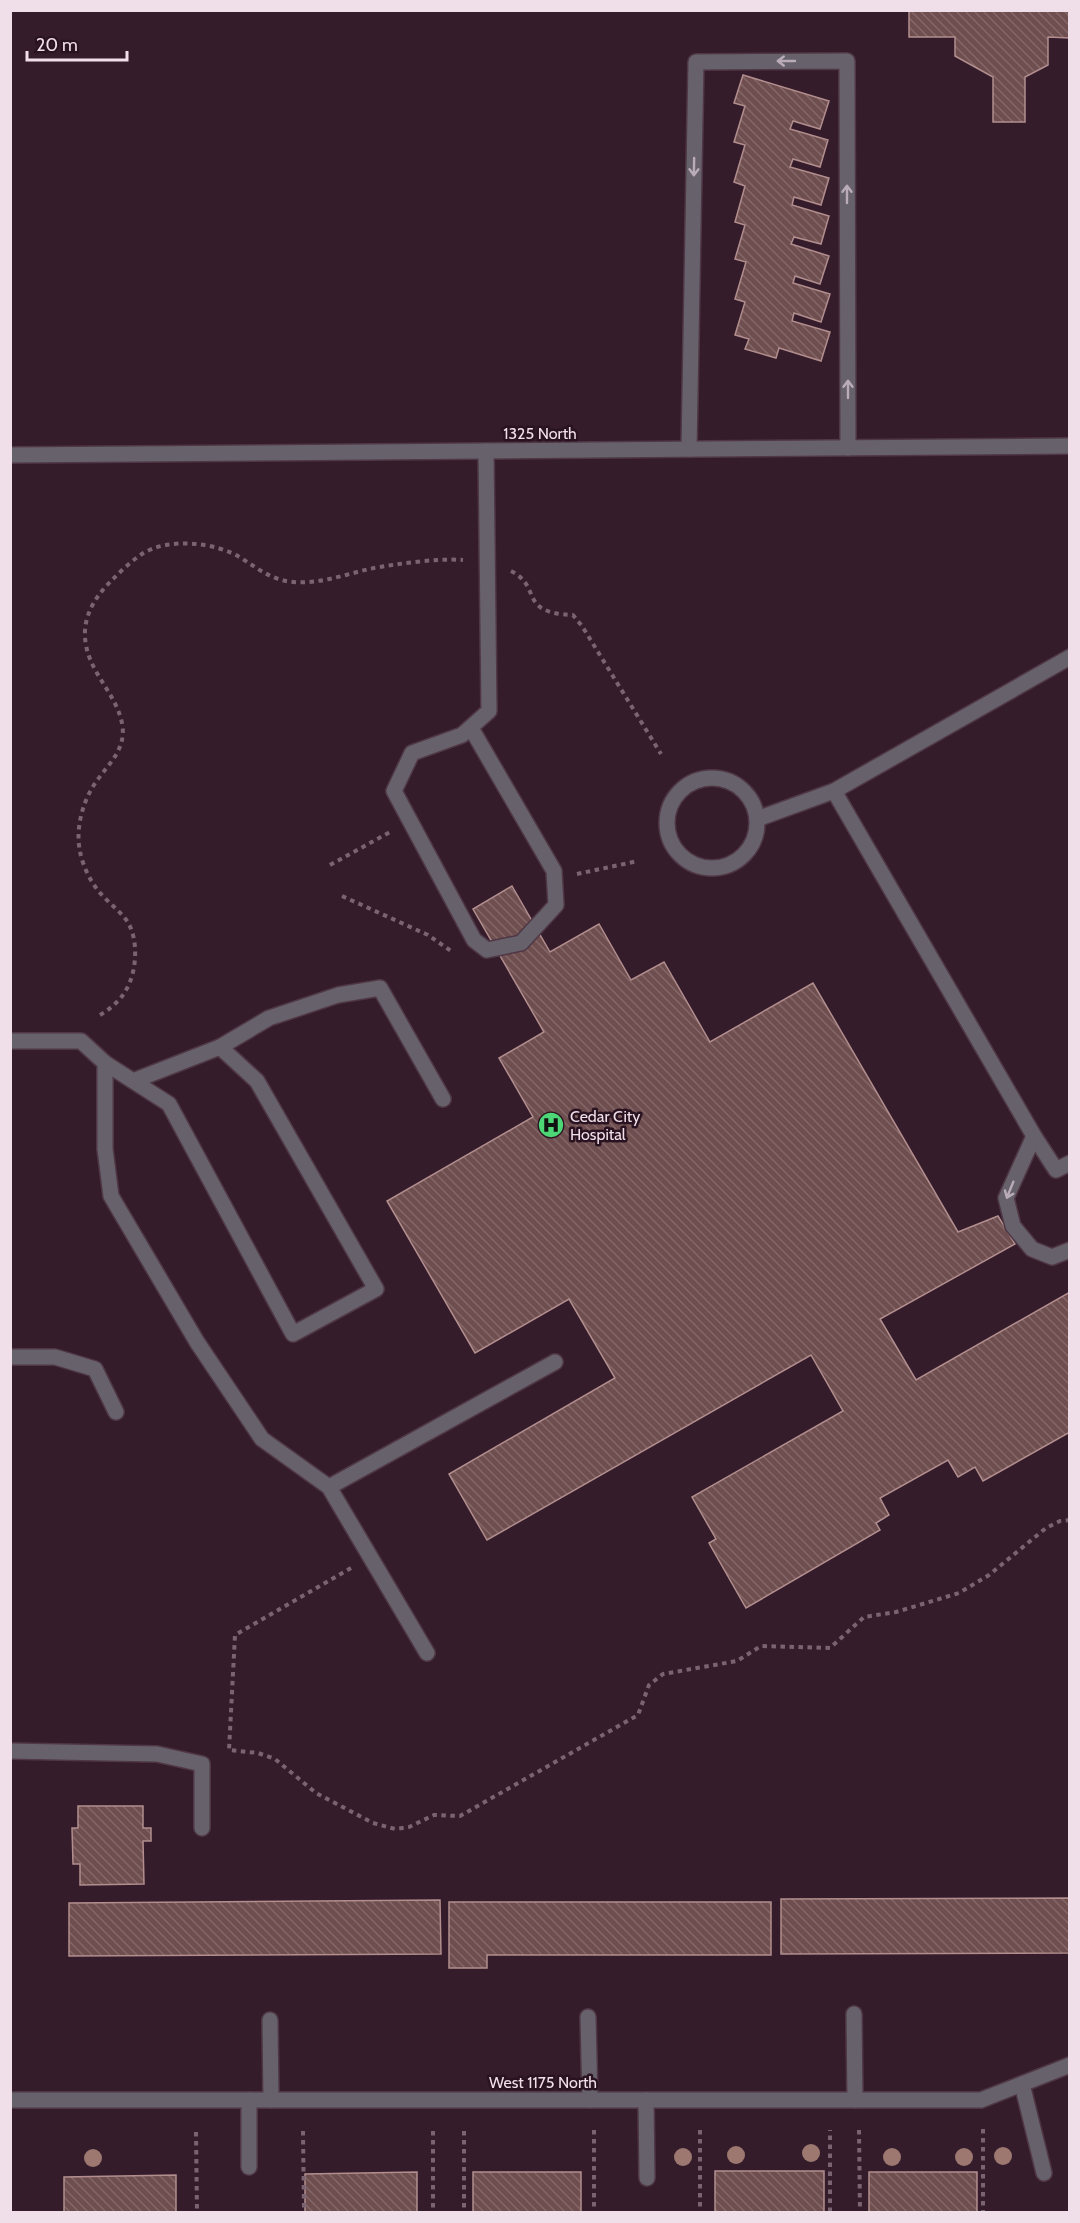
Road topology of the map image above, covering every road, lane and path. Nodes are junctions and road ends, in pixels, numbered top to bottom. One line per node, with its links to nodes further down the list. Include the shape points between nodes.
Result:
1 (1070, 446): 2 (street, 1325 North)
2 (848, 448): 3 (street, 1325 North); 3 (street, one-way to 3, via 847,61 696,62)
3 (688, 449): 4 (street, 1325 North)
4 (486, 451): 5 (street, 1325 North); 6 (street)
5 (10, 455)
6 (488, 562): 8 (street, via 489,711); 9 (path, via 515,572 527,584 533,602 544,611 573,615); 18 (path, via 412,564 302,583 280,581 240,557 194,542 160,546 142,554 97,596 87,615 85,644 122,724 121,747 85,803 79,825 80,851 100,894 133,931 134,952 133,973 126,991)
7 (1070, 657): 10 (street)
8 (471, 728): 15 (street); 15 (street, via 412,753 394,791 474,940 487,950 521,943 556,904)
9 (661, 754)
10 (834, 791): 11 (street); 24 (street)
11 (757, 819): 11 (street, via 746,793 735,784 707,778 693,782 676,795 667,814 666,828 670,843 680,856 708,869 724,867 749,849 756,835)
12 (387, 834): 14 (path)
13 (638, 861): 15 (path)
14 (330, 865)
15 (555, 878)
16 (342, 896): 17 (path)
17 (397, 921)
18 (100, 1015)
19 (10, 1041): 21 (street, via 81,1041)
20 (220, 1047): 22 (street); 22 (street, via 257,1081 376,1288 293,1334 169,1104); 23 (street, via 269,1018 338,995 380,988)
21 (105, 1063): 22 (street); 30 (street, via 105,1149 111,1196 198,1342 262,1439)
22 (134, 1081)
23 (443, 1099)
24 (1034, 1136): 25 (street, via 1056,1170); 26 (street, one-way to 26, via 1006,1198 1013,1226 1032,1249 1052,1257)
25 (1070, 1163)
26 (1070, 1250)
27 (10, 1357): 29 (street, via 55,1357 95,1369)
28 (555, 1362): 30 (street)
29 (116, 1412)
30 (329, 1487): 32 (street)
31 (1070, 1520): 32 (path, via 1046,1528 1006,1562 958,1593 896,1612 864,1617 830,1648 761,1646 737,1661 663,1674 649,1685 638,1714 460,1816 434,1815 409,1827 394,1829 373,1823 316,1794 275,1759 229,1750 235,1635)
32 (370, 1557): 33 (street)
33 (427, 1653)
34 (10, 1751): 35 (street, via 157,1754 202,1764)
35 (202, 1828)
36 (854, 2014): 46 (street)
37 (588, 2017): 44 (street)
38 (270, 2020): 43 (street)
39 (1070, 2066): 40 (street, West 1175 North)
40 (1022, 2084): 46 (street, West 1175 North, via 981,2100); 57 (street)
41 (10, 2100): 42 (street, West 1175 North)
42 (249, 2100): 43 (street, West 1175 North); 56 (street)
43 (271, 2100): 44 (street, West 1175 North)
44 (590, 2100): 45 (street, West 1175 North)
45 (646, 2100): 46 (street, West 1175 North); 58 (street)
46 (855, 2100)
47 (983, 2129): 67 (path)
48 (594, 2130): 63 (path)
49 (700, 2130): 64 (path)
50 (830, 2130): 65 (path)
51 (859, 2130): 66 (path)
52 (303, 2131): 60 (path)
53 (433, 2131): 61 (path)
54 (464, 2131): 62 (path)
55 (196, 2132): 59 (path)
56 (249, 2168)
57 (1044, 2173)
58 (647, 2178)
59 (197, 2212)
60 (304, 2212)
61 (433, 2212)
62 (464, 2212)
63 (594, 2212)
64 (700, 2212)
65 (830, 2212)
66 (860, 2212)
67 (983, 2212)

